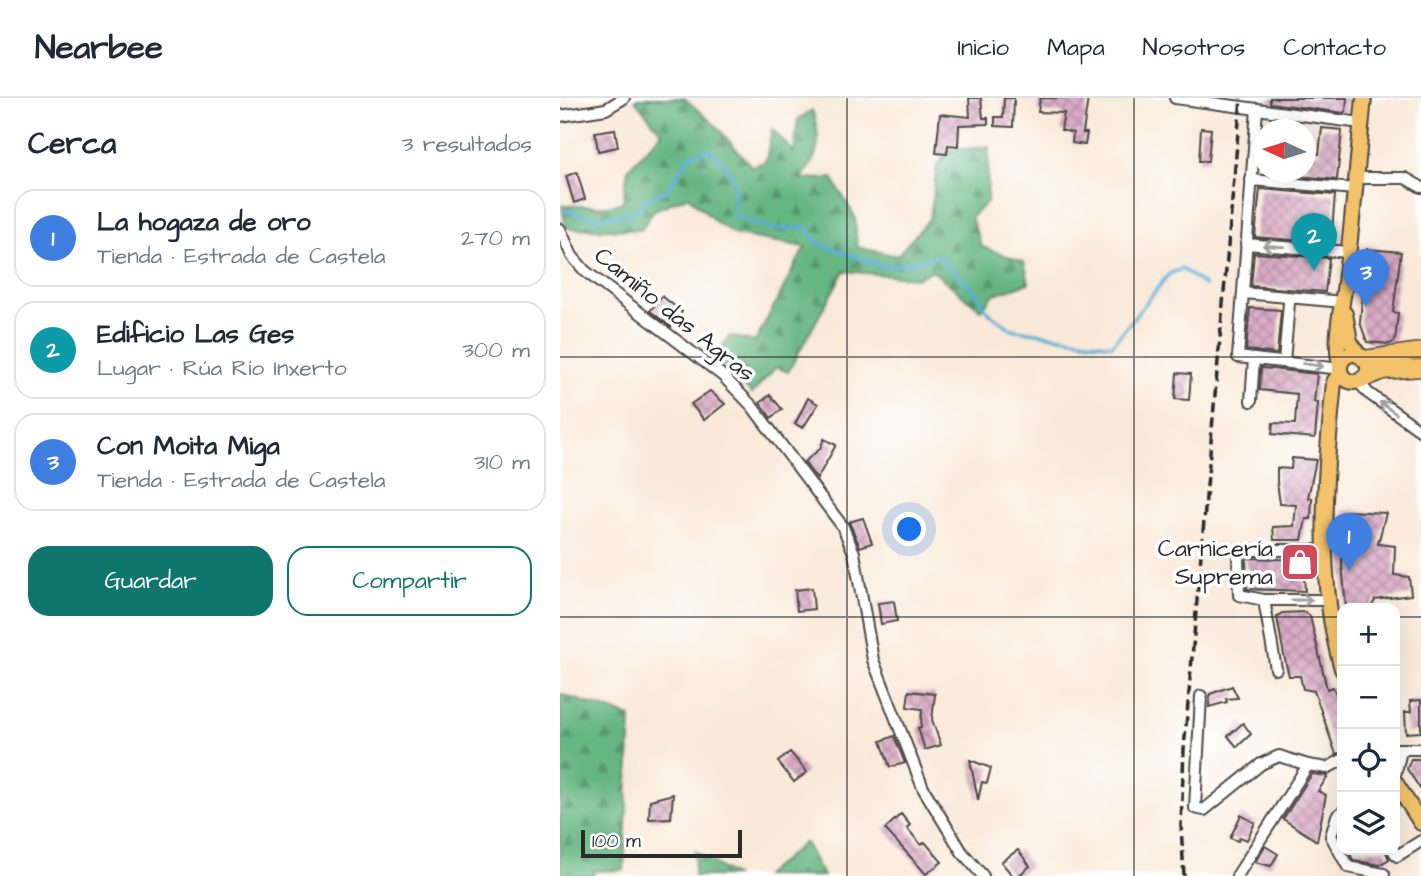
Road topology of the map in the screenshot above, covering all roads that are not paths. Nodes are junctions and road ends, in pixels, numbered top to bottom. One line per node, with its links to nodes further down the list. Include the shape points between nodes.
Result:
1 (624, 98): 5 (street, via 606,109)
2 (1175, 98): 4 (street)
3 (1364, 98): 6 (main road)
4 (1257, 109): 6 (street); 7 (street)
5 (560, 116)
6 (1361, 123): 8 (main road)
7 (1251, 180): 8 (street); 11 (street)
8 (1356, 184): 9 (street, via 1405,177); 12 (main road)
9 (1421, 187)
10 (560, 229): 45 (street, Camiño das Agras, via 585,271 723,376 752,406 843,527 854,552 873,660 923,788 954,841)
11 (1246, 244): 12 (street, one-way to 11); 13 (street)
12 (1349, 252): 15 (main road)
13 (1243, 296): 14 (street); 15 (street); 18 (street, via 1238,357)
14 (1289, 303): 15 (street); 19 (street)
15 (1341, 308): 17 (main road, via 1350,341); 21 (main road, via 1336,350)
16 (1421, 351): 17 (highway)
17 (1361, 357): 21 (main road, via 1349,355); 22 (main road, via 1367,372)
18 (1254, 359): 19 (street); 23 (street)
19 (1284, 362): 21 (street, one-way to 21)
20 (1421, 368): 22 (highway, via 1383,371)
21 (1340, 369): 22 (main road, via 1346,380); 24 (main road, via 1334,382)
22 (1358, 381): 24 (main road); 25 (street, one-way to 22)
23 (1251, 401)
24 (1332, 416): 26 (main road)
25 (1421, 431)
26 (1324, 550): 27 (street, via 1247,550 1238,555 1239,595); 28 (main road)
27 (1264, 600): 28 (street, one-way to 28); 30 (street)
28 (1326, 600): 29 (main road)
29 (1342, 666)
30 (1276, 669)
31 (1200, 696): 35 (street, via 1195,807 1204,810 1261,764 1279,756)
32 (1421, 749): 33 (street)
33 (1400, 750)
34 (1337, 763): 35 (street, via 1327,768)
35 (1308, 765): 46 (street)
36 (1400, 790): 38 (main road)
37 (1337, 816): 40 (street, via 1331,836)
38 (1421, 823)
39 (1421, 841): 41 (street)
40 (1337, 847)
41 (1400, 851)
42 (1341, 855): 44 (street, via 1348,867)
43 (1394, 855): 44 (street)
44 (1384, 875)
45 (983, 876)
46 (1237, 876)

